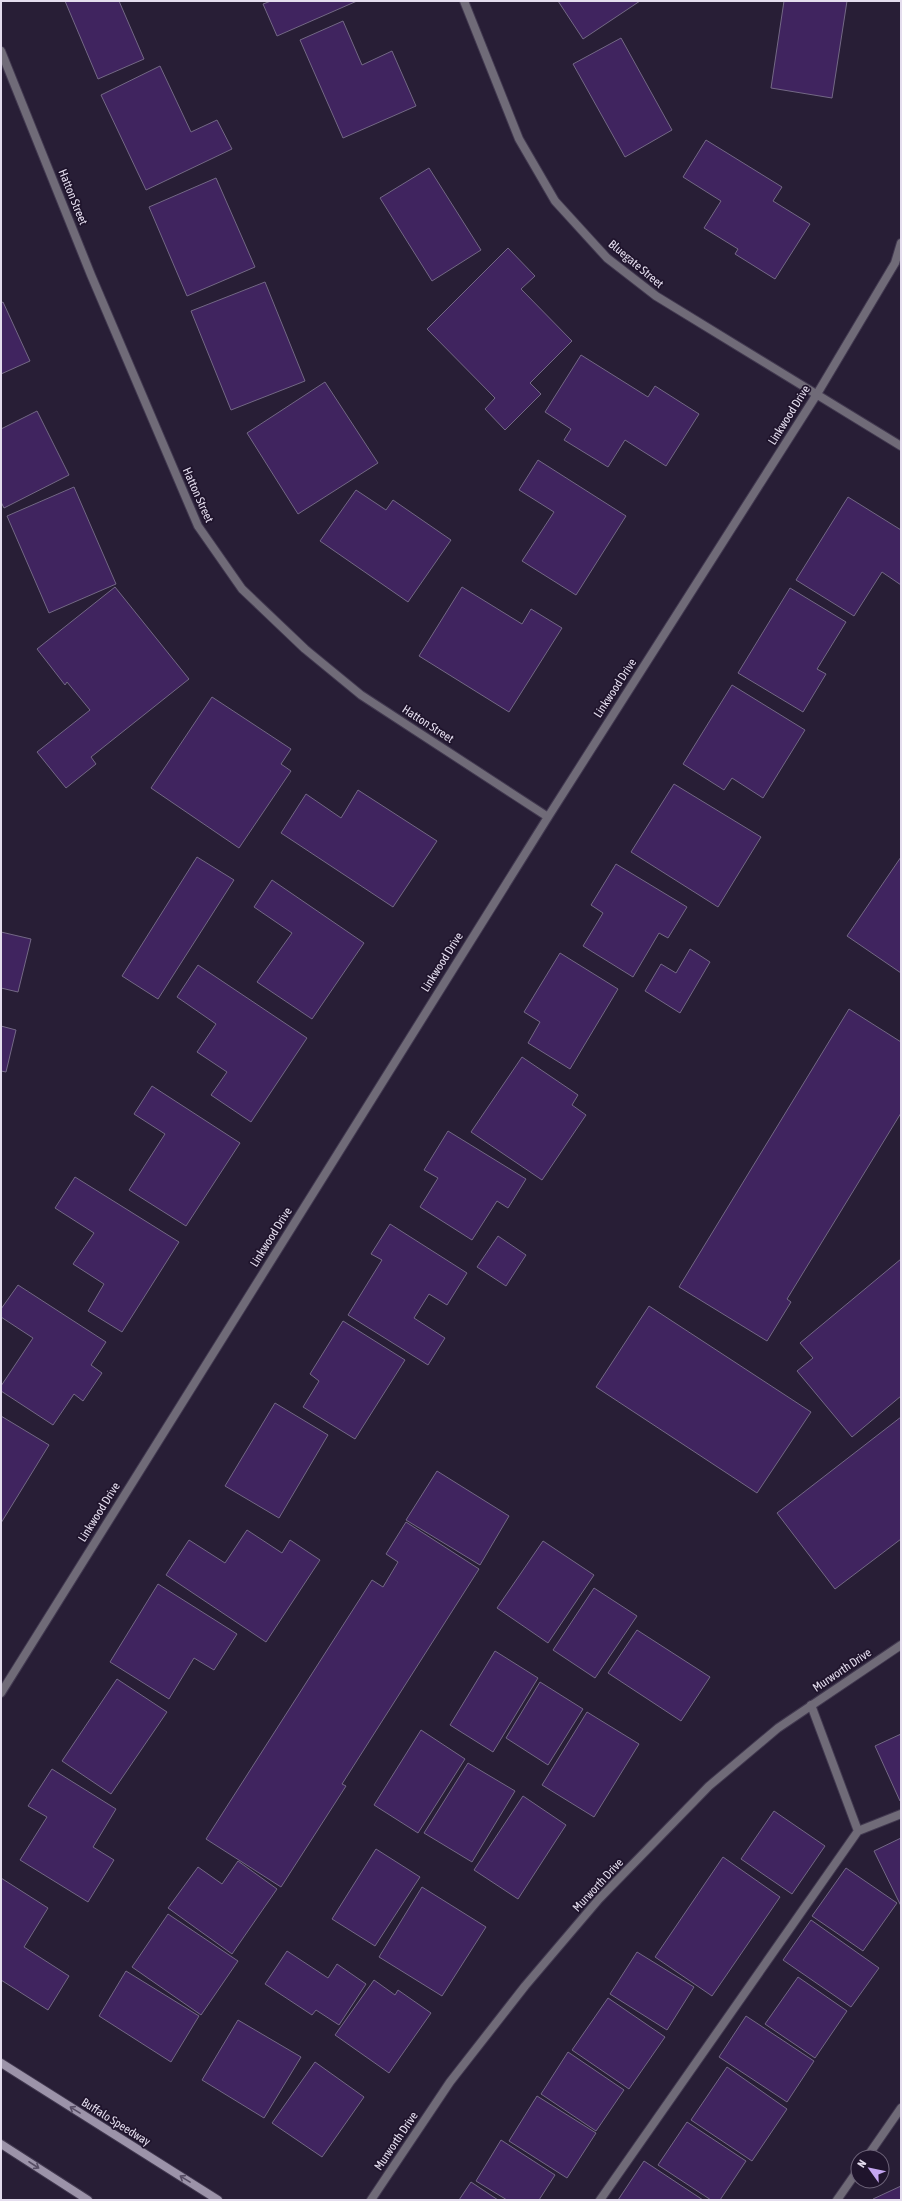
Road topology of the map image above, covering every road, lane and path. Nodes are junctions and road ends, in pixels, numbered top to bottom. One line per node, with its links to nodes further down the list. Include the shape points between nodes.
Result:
1 (464, 1): 4 (street, Bluegate Street, via 519,139 555,202 607,258 656,296)
2 (1, 50): 6 (street, Hatton Street, via 91,275 198,526 242,589 305,649 361,695)
3 (901, 243): 4 (street, Linkwood Drive, via 895,263)
4 (817, 394): 5 (street, Bluegate Street); 6 (street, Linkwood Drive)
5 (901, 446)
6 (548, 816): 8 (street, Linkwood Drive)
7 (901, 1645): 9 (street, Murworth Drive)
8 (1, 1693)
9 (812, 1705): 11 (street); 19 (street, Murworth Drive, via 778,1728 709,1786 599,1900 525,1986 450,2082)
10 (901, 1814): 11 (street)
11 (858, 1831): 20 (street)
12 (1, 2064): 18 (main road, Buffalo Speedway, one-way to 12)
13 (901, 2108): 15 (street)
14 (1, 2144): 17 (main road, one-way to 17)
15 (873, 2149)
16 (850, 2181): 21 (street)
17 (88, 2200)
18 (218, 2200)
19 (371, 2200)
20 (600, 2200)
21 (837, 2200)

